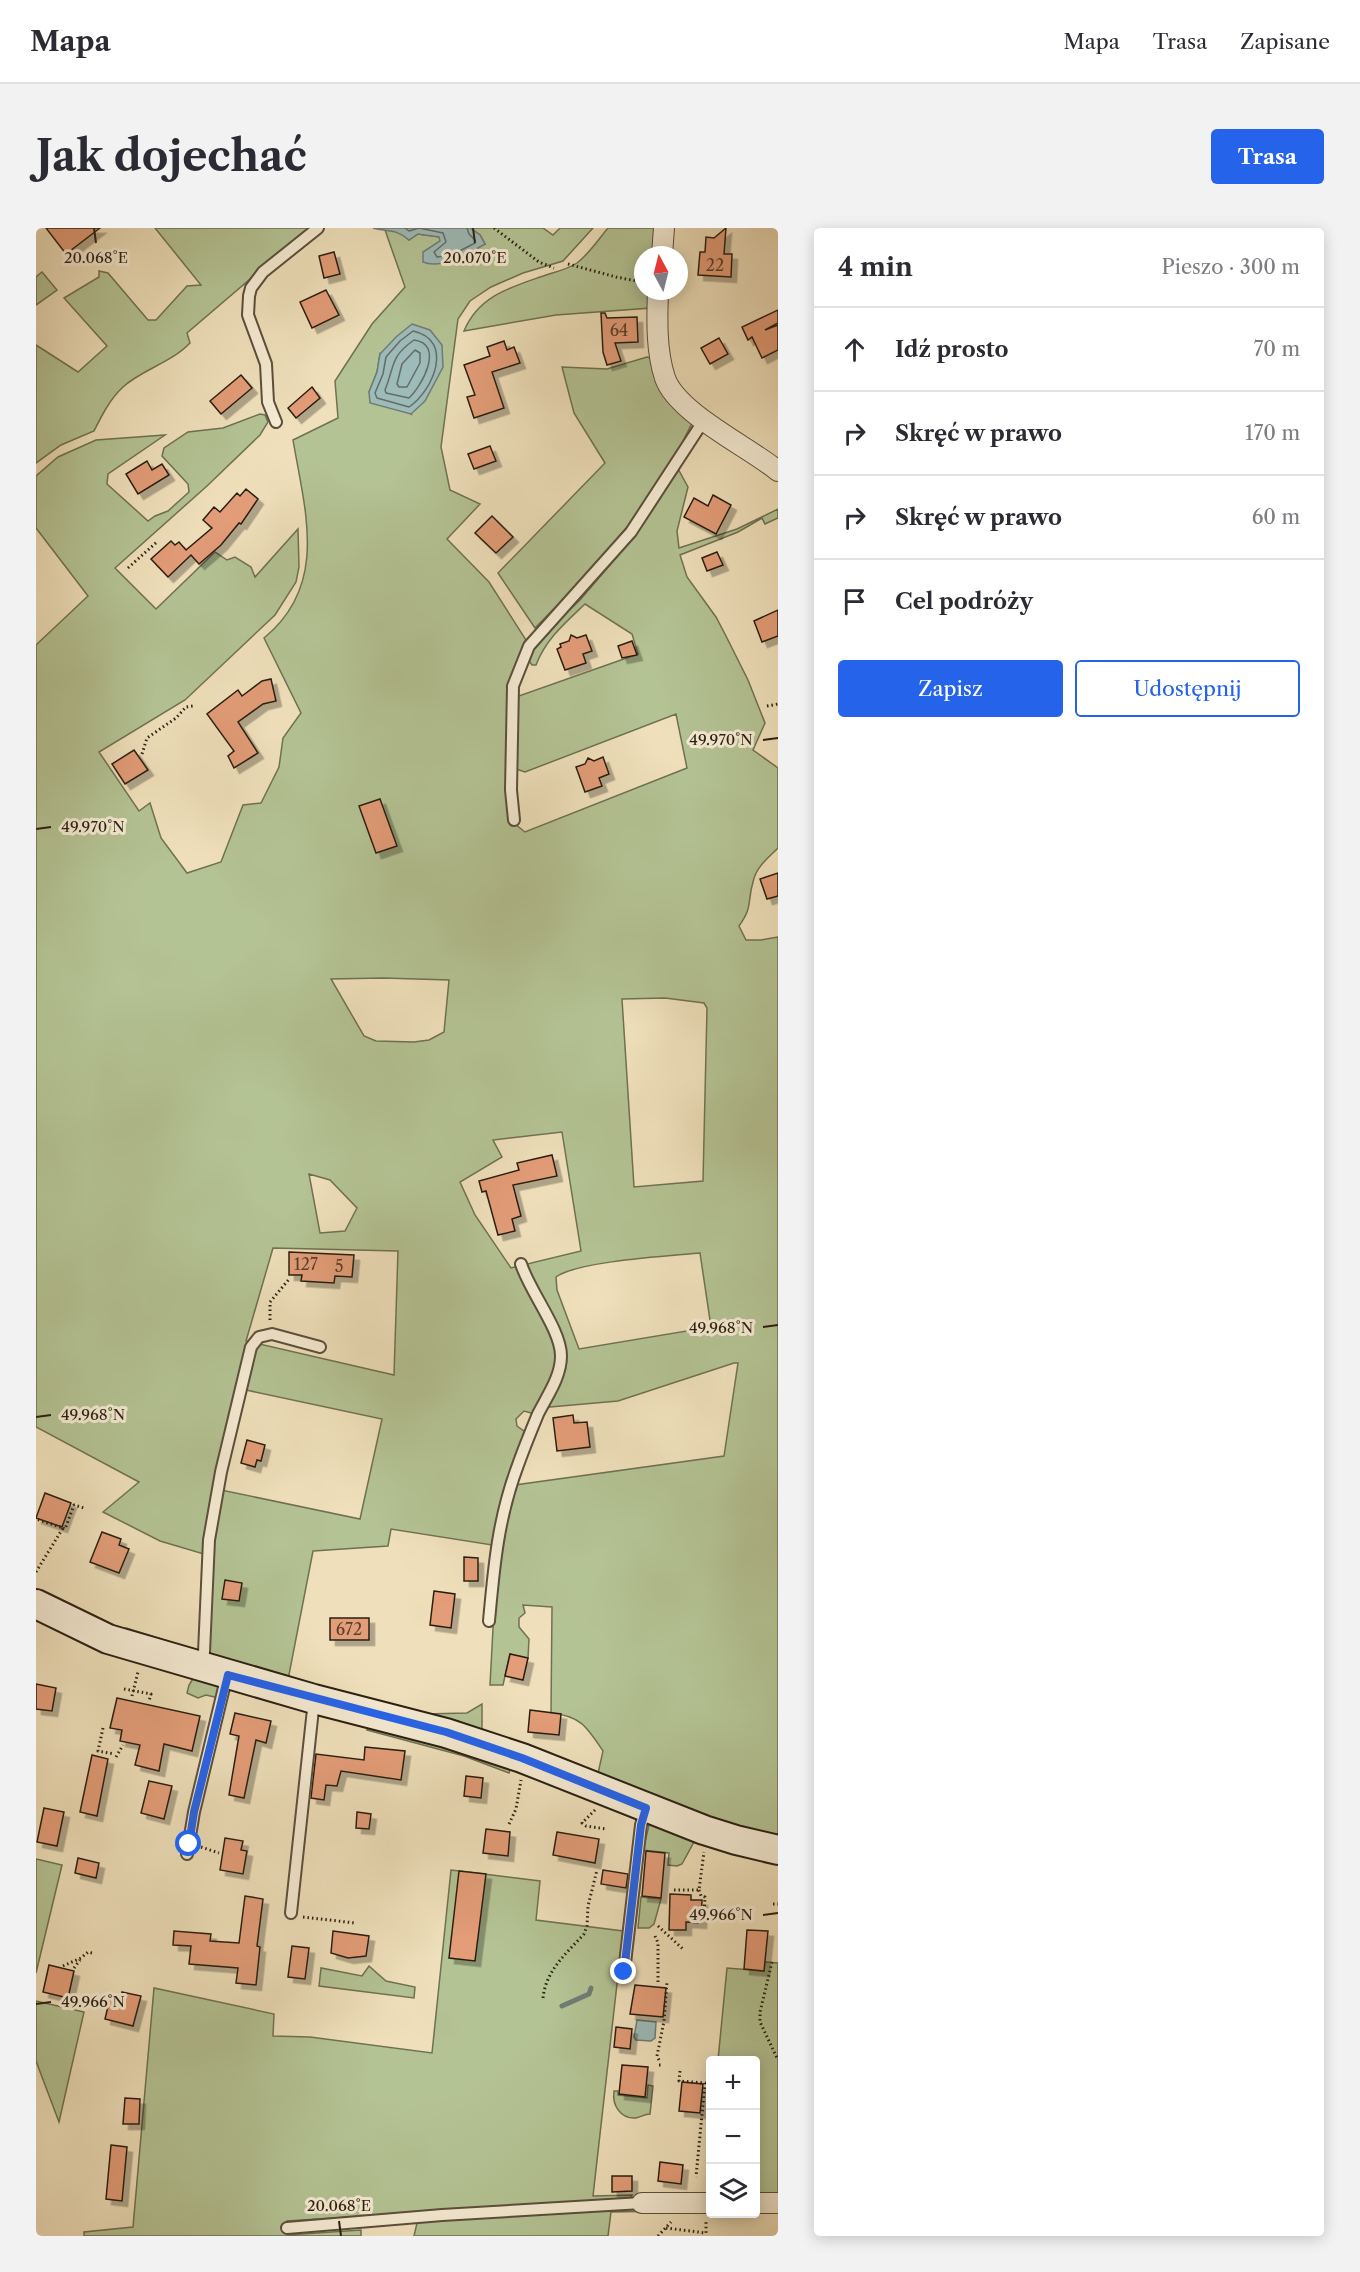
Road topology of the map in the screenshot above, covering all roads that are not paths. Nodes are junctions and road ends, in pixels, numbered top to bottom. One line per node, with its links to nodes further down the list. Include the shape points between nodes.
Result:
1 (318, 228): 6 (lane, via 263,272 249,296 248,315 266,364 268,402)
2 (664, 228): 3 (street)
3 (663, 246)
4 (658, 300): 5 (street, via 665,378 678,398)
5 (704, 420): 7 (street); 8 (lane, via 631,532 529,646 513,686)
6 (276, 422)
7 (778, 471)
8 (514, 820)
9 (521, 1264): 12 (lane, via 557,1338 561,1357 557,1377 505,1503 494,1554)
10 (320, 1347): 13 (lane, via 272,1334 259,1337 251,1347 209,1540 204,1652)
11 (36, 1605): 13 (street, via 108,1639)
12 (489, 1621)
13 (214, 1671): 14 (street); 17 (lane)
14 (314, 1699): 15 (street, via 446,1732); 18 (lane)
15 (646, 1808): 16 (street, via 736,1840); 19 (lane)
16 (778, 1850)
17 (188, 1854)
18 (295, 1914)
19 (624, 1972)
20 (760, 2203): 21 (street)
21 (778, 2203)
22 (642, 2204): 23 (street); 24 (lane, via 442,2214)
23 (706, 2207)
24 (287, 2228)

